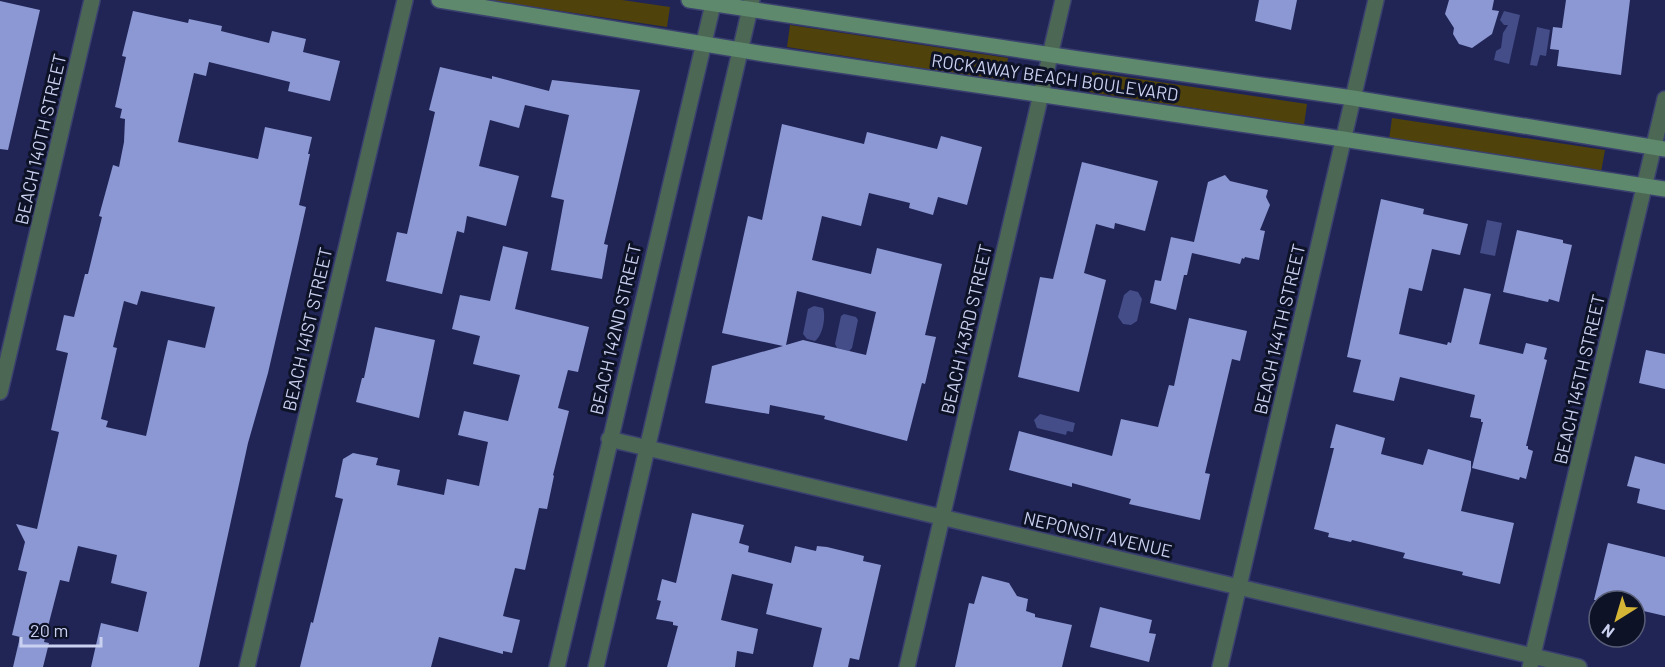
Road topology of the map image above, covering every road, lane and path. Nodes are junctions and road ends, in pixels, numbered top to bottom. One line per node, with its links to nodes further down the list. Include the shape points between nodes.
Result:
1 (92, 0): 19 (street, BEACH 140TH STREET)
2 (405, 0): 25 (street, BEACH 141ST STREET)
3 (439, 0): 9 (street, ROCKAWAY BEACH BOULEVARD)
4 (688, 0): 7 (street, ROCKAWAY BEACH BOULEVARD)
5 (1063, 0): 11 (street, BEACH 143RD STREET)
6 (1376, 0): 13 (street, BEACH 144TH STREET)
7 (713, 2): 8 (street, ROCKAWAY BEACH BOULEVARD); 9 (street, BEACH 142ND STREET)
8 (751, 4): 10 (street); 11 (street, ROCKAWAY BEACH BOULEVARD)
9 (703, 44): 10 (street, ROCKAWAY BEACH BOULEVARD); 20 (street, BEACH 142ND STREET)
10 (741, 50): 12 (street, ROCKAWAY BEACH BOULEVARD); 21 (street)
11 (1050, 54): 12 (street, BEACH 143RD STREET); 13 (street, ROCKAWAY BEACH BOULEVARD)
12 (1042, 95): 15 (street, ROCKAWAY BEACH BOULEVARD); 22 (street, BEACH 143RD STREET)
13 (1353, 98): 15 (street, BEACH 144TH STREET); 16 (street, ROCKAWAY BEACH BOULEVARD)
14 (1665, 99): 16 (street, BEACH 145TH STREET)
15 (1343, 139): 17 (street, ROCKAWAY BEACH BOULEVARD); 23 (street, BEACH 144TH STREET)
16 (1660, 148): 17 (street, BEACH 145TH STREET)
17 (1645, 186): 18 (street, ROCKAWAY BEACH BOULEVARD); 24 (street, BEACH 145TH STREET)
18 (1665, 189)
19 (0, 392)
20 (609, 439): 21 (street, NEPONSIT AVENUE); 26 (street, BEACH 142ND STREET)
21 (647, 448): 22 (street, NEPONSIT AVENUE); 27 (street)
22 (942, 518): 23 (street, NEPONSIT AVENUE); 28 (street, BEACH 143RD STREET)
23 (1239, 587): 24 (street, NEPONSIT AVENUE); 29 (street, BEACH 144TH STREET)
24 (1532, 662): 30 (street, NEPONSIT AVENUE)
25 (248, 667)
26 (557, 667)
27 (596, 667)
28 (907, 667)
29 (1220, 667)
30 (1579, 667)

